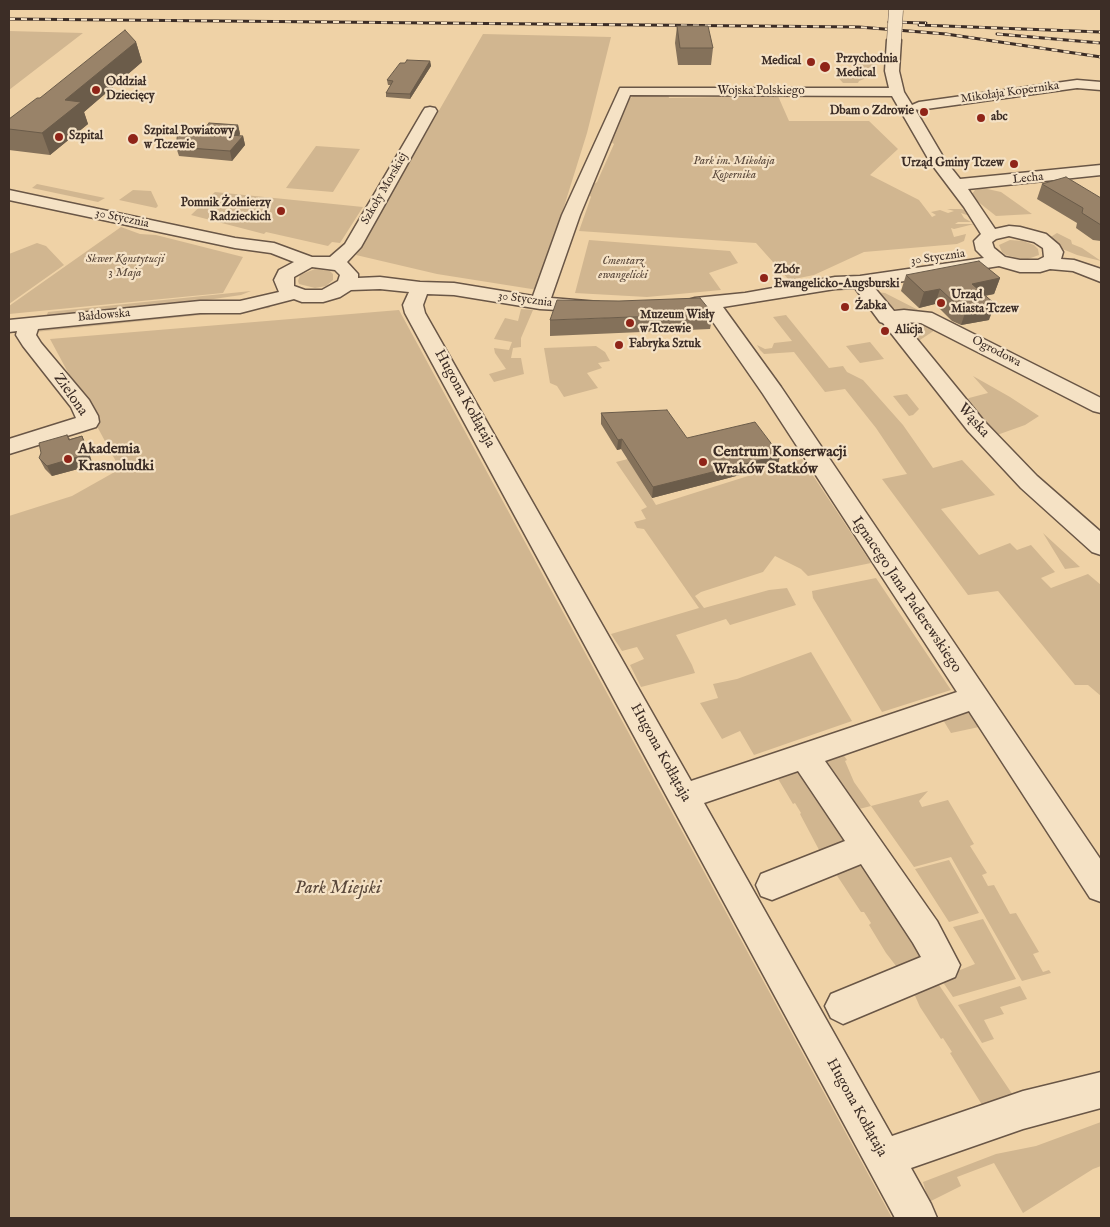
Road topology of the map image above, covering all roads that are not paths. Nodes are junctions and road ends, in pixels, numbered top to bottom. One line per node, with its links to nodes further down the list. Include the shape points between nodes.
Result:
1 (896, 10): 3 (street, bridge, via 892,70)
2 (1101, 86): 4 (street, Mikołaja Kopernika, via 1077,84)
3 (897, 92): 7 (street); 21 (street, Wojska Polskiego, via 626,91 571,215)
4 (919, 106)
5 (430, 111): 14 (street, Szkoły Morskiej, via 352,247)
6 (1101, 170): 7 (street, Lecha)
7 (955, 185): 9 (street)
8 (9, 195): 16 (street, 30 Stycznia, via 235,244 278,260)
9 (972, 205): 10 (street); 11 (street)
10 (1009, 231): 11 (street); 12 (street, via 1040,238 1050,245)
11 (991, 248): 12 (street, via 1020,266 1030,267); 17 (street, 30 Stycznia); 18 (street, 30 Stycznia, via 860,272)
12 (1051, 258): 13 (street); 15 (street)
13 (1101, 265)
14 (344, 273): 16 (street); 16 (street, via 333,293 322,296 312,297); 19 (street, 30 Stycznia); 20 (street, 30 Stycznia, via 387,274)
15 (1101, 276)
16 (295, 278): 26 (street, Bałdowska, via 240,307 200,307)
17 (860, 282): 18 (street, 30 Stycznia); 25 (street, Wąska)
18 (835, 283): 22 (street, 30 Stycznia)
19 (420, 288): 20 (street, 30 Stycznia); 32 (street, Hugona Kołłątaja, via 413,305 415,313)
20 (454, 289): 21 (street, 30 Stycznia)
21 (540, 303): 24 (street, 30 Stycznia)
22 (710, 303): 23 (street, 30 Stycznia); 30 (street, Ignacego Jana Paderewskiego, via 773,392)
23 (677, 305)
24 (612, 306)
25 (887, 318): 27 (street, Ogrodowa, via 925,317); 29 (street, Wąska, via 976,426 1030,482)
26 (19, 325): 28 (street, Zielona, via 81,405 88,422)
27 (1101, 406)
28 (9, 447)
29 (1101, 546)
30 (974, 698): 31 (street); 35 (street, Ignacego Jana Paderewskiego)
31 (804, 755): 32 (street); 33 (street)
32 (684, 797): 38 (street, Hugona Kołłątaja)
33 (867, 847): 34 (street); 36 (street, via 925,932 943,965)
34 (772, 885)
35 (1101, 887)
36 (843, 1006)
37 (1101, 1090): 38 (street, via 1024,1110)
38 (883, 1158): 39 (street, Hugona Kołłątaja)
39 (916, 1218)

